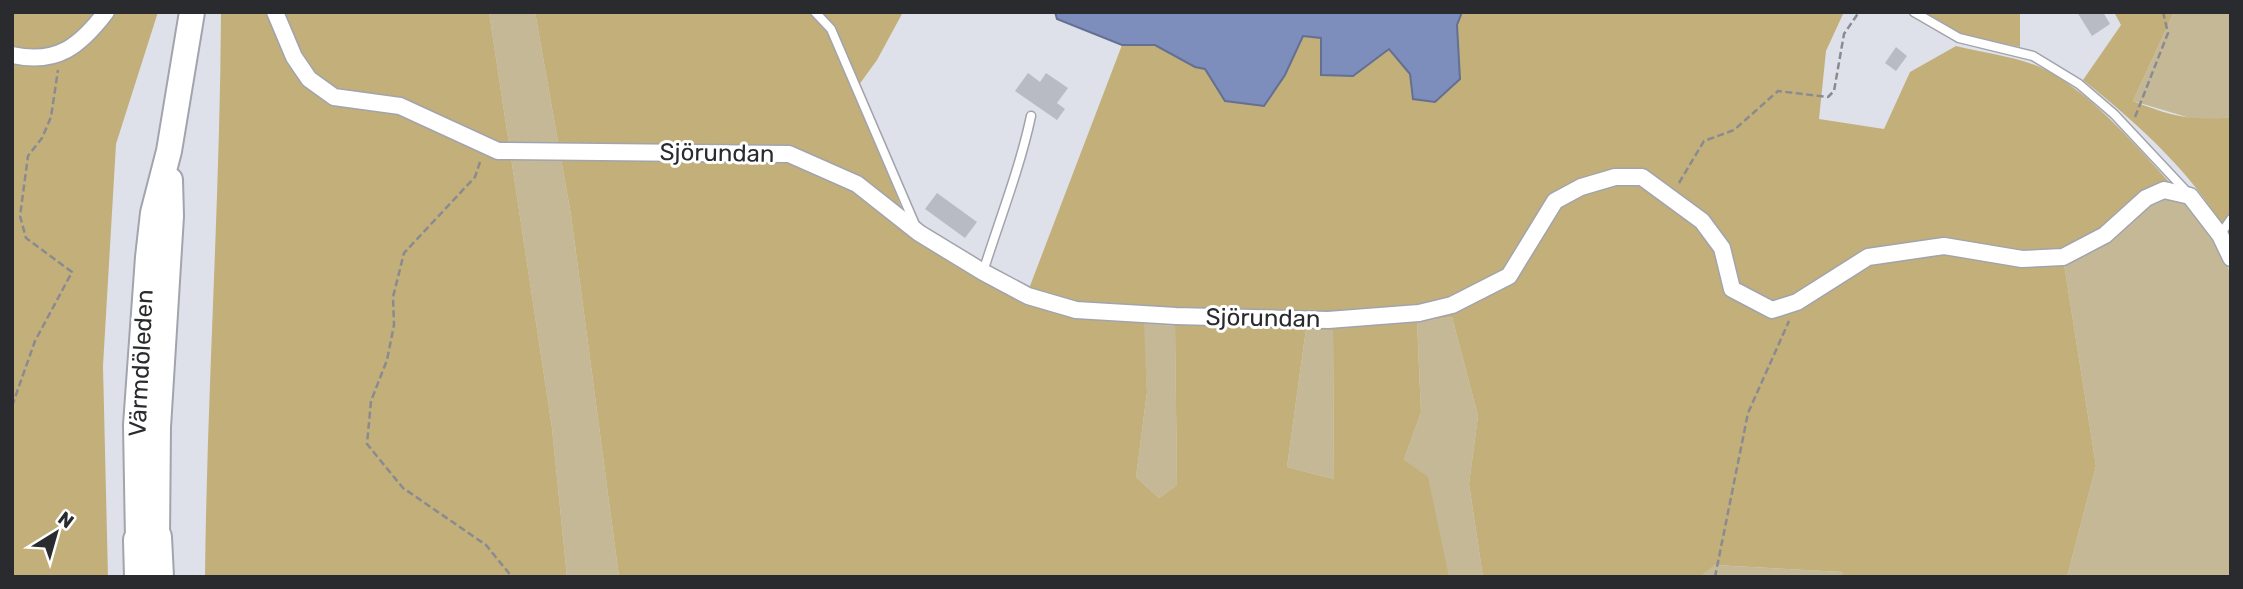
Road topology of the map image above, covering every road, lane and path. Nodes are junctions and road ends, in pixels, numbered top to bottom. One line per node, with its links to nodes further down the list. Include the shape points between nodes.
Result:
1 (106, 12): 8 (street, via 85,38)
2 (192, 12): 22 (main road, Värmdöleden, via 169,151 171,216)
3 (275, 12): 12 (street, Sjörundan, via 309,79 334,97 400,106)
4 (815, 12): 16 (lane, via 831,29)
5 (1858, 12): 14 (path, via 1844,34 1835,91 1828,97 1778,91 1734,130 1704,141)
6 (1914, 12): 11 (lane, via 1959,38 2033,56 2079,84)
7 (2163, 12): 11 (path, via 2168,33 2163,53)
8 (62, 53): 9 (street, via 28,59); 21 (path, via 51,117 28,156 20,216 26,237 72,272 34,341)
9 (12, 55)
10 (1031, 116): 19 (lane)
11 (2128, 129): 13 (lane)
12 (486, 145): 16 (street, Sjörundan, via 498,150 789,154 857,184); 25 (path, via 475,177 404,254 393,297 394,325 387,360 371,401 367,444 404,488 486,545)
13 (2190, 196): 17 (street); 20 (street, Sjörundan, via 2164,190 2146,198 2105,235 2063,257 2022,259 1944,246 1868,257)
14 (1670, 198): 19 (street, Sjörundan, via 1643,177 1615,177 1581,187 1555,201 1509,276 1452,305 1419,313 1328,320 1076,310 1028,296); 20 (street, Sjörundan, via 1702,221 1722,248 1732,289 1772,310)
15 (2231, 219): 17 (lane)
16 (919, 233): 19 (street, Sjörundan)
17 (2220, 235): 18 (street)
18 (2231, 258)
19 (984, 272)
20 (1797, 302): 26 (path, via 1748,413)
21 (12, 406)
22 (148, 539): 23 (highway, Värmdöleden); 24 (highway, Värmdöleden)
23 (139, 577)
24 (159, 577)
25 (512, 577)
26 (1715, 577)

